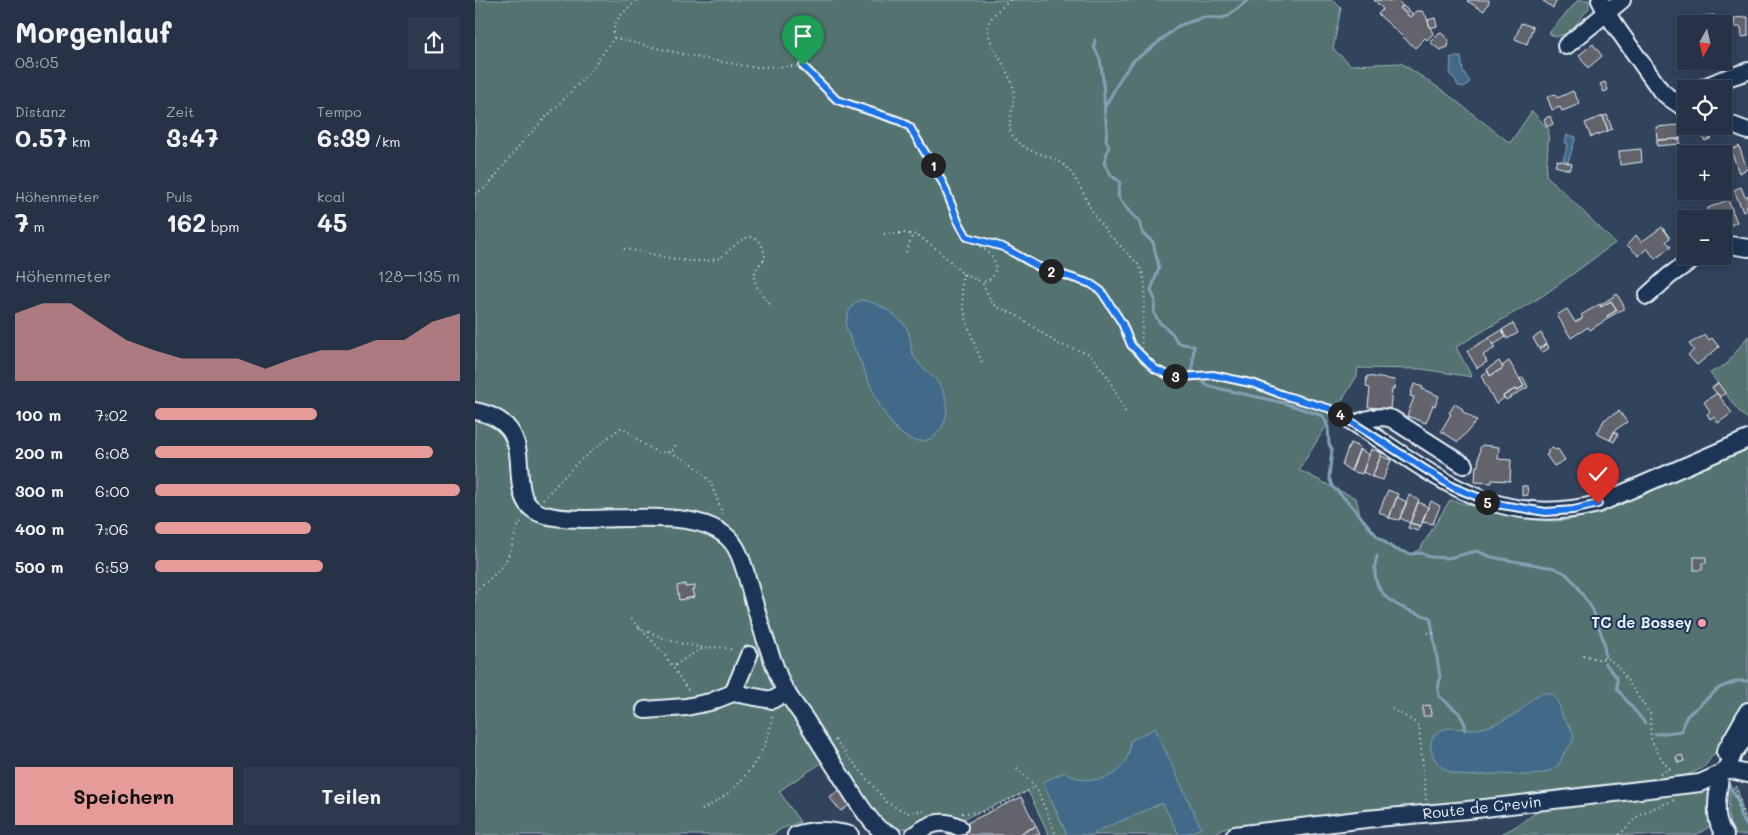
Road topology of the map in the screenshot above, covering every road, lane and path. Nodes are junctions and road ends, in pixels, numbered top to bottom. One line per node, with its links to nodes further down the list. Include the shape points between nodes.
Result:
1 (637, 0): 5 (path, via 615,21)
2 (1010, 0): 25 (path, via 989,21 987,29 1013,86 1015,97 1010,133 1026,148 1056,159 1067,168 1097,219 1115,243 1137,262 1145,286)
3 (1622, 0): 4 (street)
4 (1604, 7): 6 (street); 9 (street, via 1661,91)
5 (614, 38): 12 (path, via 587,75 523,141 487,187); 15 (path, via 751,67 803,66 837,100 910,127 943,183)
6 (1566, 46)
7 (1748, 71): 8 (street)
8 (1721, 80)
9 (1677, 101)
10 (1732, 125): 11 (street)
11 (1748, 131)
12 (475, 194)
13 (884, 234): 14 (path)
14 (913, 234): 19 (path); 21 (path, via 923,238)
15 (967, 237): 22 (path, via 995,261 993,276); 25 (path, via 1003,247 1037,266 1091,284 1101,291 1122,323 1131,345)
16 (1732, 245): 17 (street)
17 (1748, 248)
18 (624, 249): 24 (path, via 675,260 709,260 752,237 757,239 765,257 756,270 756,285)
19 (906, 252)
20 (1684, 265): 23 (street)
21 (963, 274): 22 (path); 26 (path, via 965,317)
22 (982, 282): 28 (path, via 997,306 1058,344 1090,354 1108,377)
23 (1647, 296)
24 (772, 307)
25 (1144, 358): 29 (path, via 1166,374 1179,377 1213,375 1255,384 1331,409)
26 (983, 365)
27 (475, 411): 34 (street, via 497,418 511,431 515,439 521,488 530,507)
28 (1126, 414)
29 (1354, 422): 30 (street, via 1462,492 1495,504 1546,512 1598,504); 33 (street, via 1392,418)
30 (1748, 439)
31 (677, 442): 32 (path)
32 (670, 452): 34 (path, via 660,453 651,449 620,428 565,475 544,497); 35 (path, via 693,464 710,481)
33 (1464, 466)
34 (537, 512): 36 (path, via 520,523 506,561); 47 (street, via 567,519 683,519 721,531 739,555 766,642)
35 (726, 523)
36 (475, 592)
37 (631, 620): 38 (path)
38 (639, 628): 41 (path); 44 (path)
39 (1427, 633): 40 (path)
40 (1437, 633)
41 (705, 648): 42 (path, via 728,648); 44 (path)
42 (749, 655): 46 (street)
43 (1583, 655): 57 (path, via 1609,659 1619,668 1650,714 1651,740)
44 (673, 667): 45 (path)
45 (688, 690)
46 (733, 692): 48 (street); 50 (street, via 710,702 686,707)
47 (787, 692): 48 (street); 66 (street, via 863,810 881,831)
48 (772, 700): 60 (path, via 771,728 761,753 730,791)
49 (1392, 709): 59 (path, via 1412,720 1419,728)
50 (645, 710)
51 (1748, 711): 55 (street, via 1725,748)
52 (831, 734): 61 (path, via 887,804 908,813)
53 (1748, 734): 55 (street)
54 (1017, 768): 58 (path)
55 (1723, 771): 56 (street); 57 (street, Route de Crevin, via 1700,783); 71 (street, via 1717,819)
56 (1742, 779): 63 (path, via 1735,790 1741,814)
57 (1680, 786): 69 (street, Route de Crevin); 70 (path, via 1675,800 1640,814)
58 (1036, 787): 62 (path, via 984,812); 68 (path)
59 (1426, 803)
60 (702, 810)
61 (930, 810)
62 (957, 819): 67 (street, via 949,823 936,822)
63 (1748, 823)
64 (796, 835): 65 (street, via 829,830)
65 (850, 835)
66 (892, 835)
67 (914, 835)
68 (1056, 835)
69 (1235, 835)
70 (1619, 835)
71 (1725, 835)

